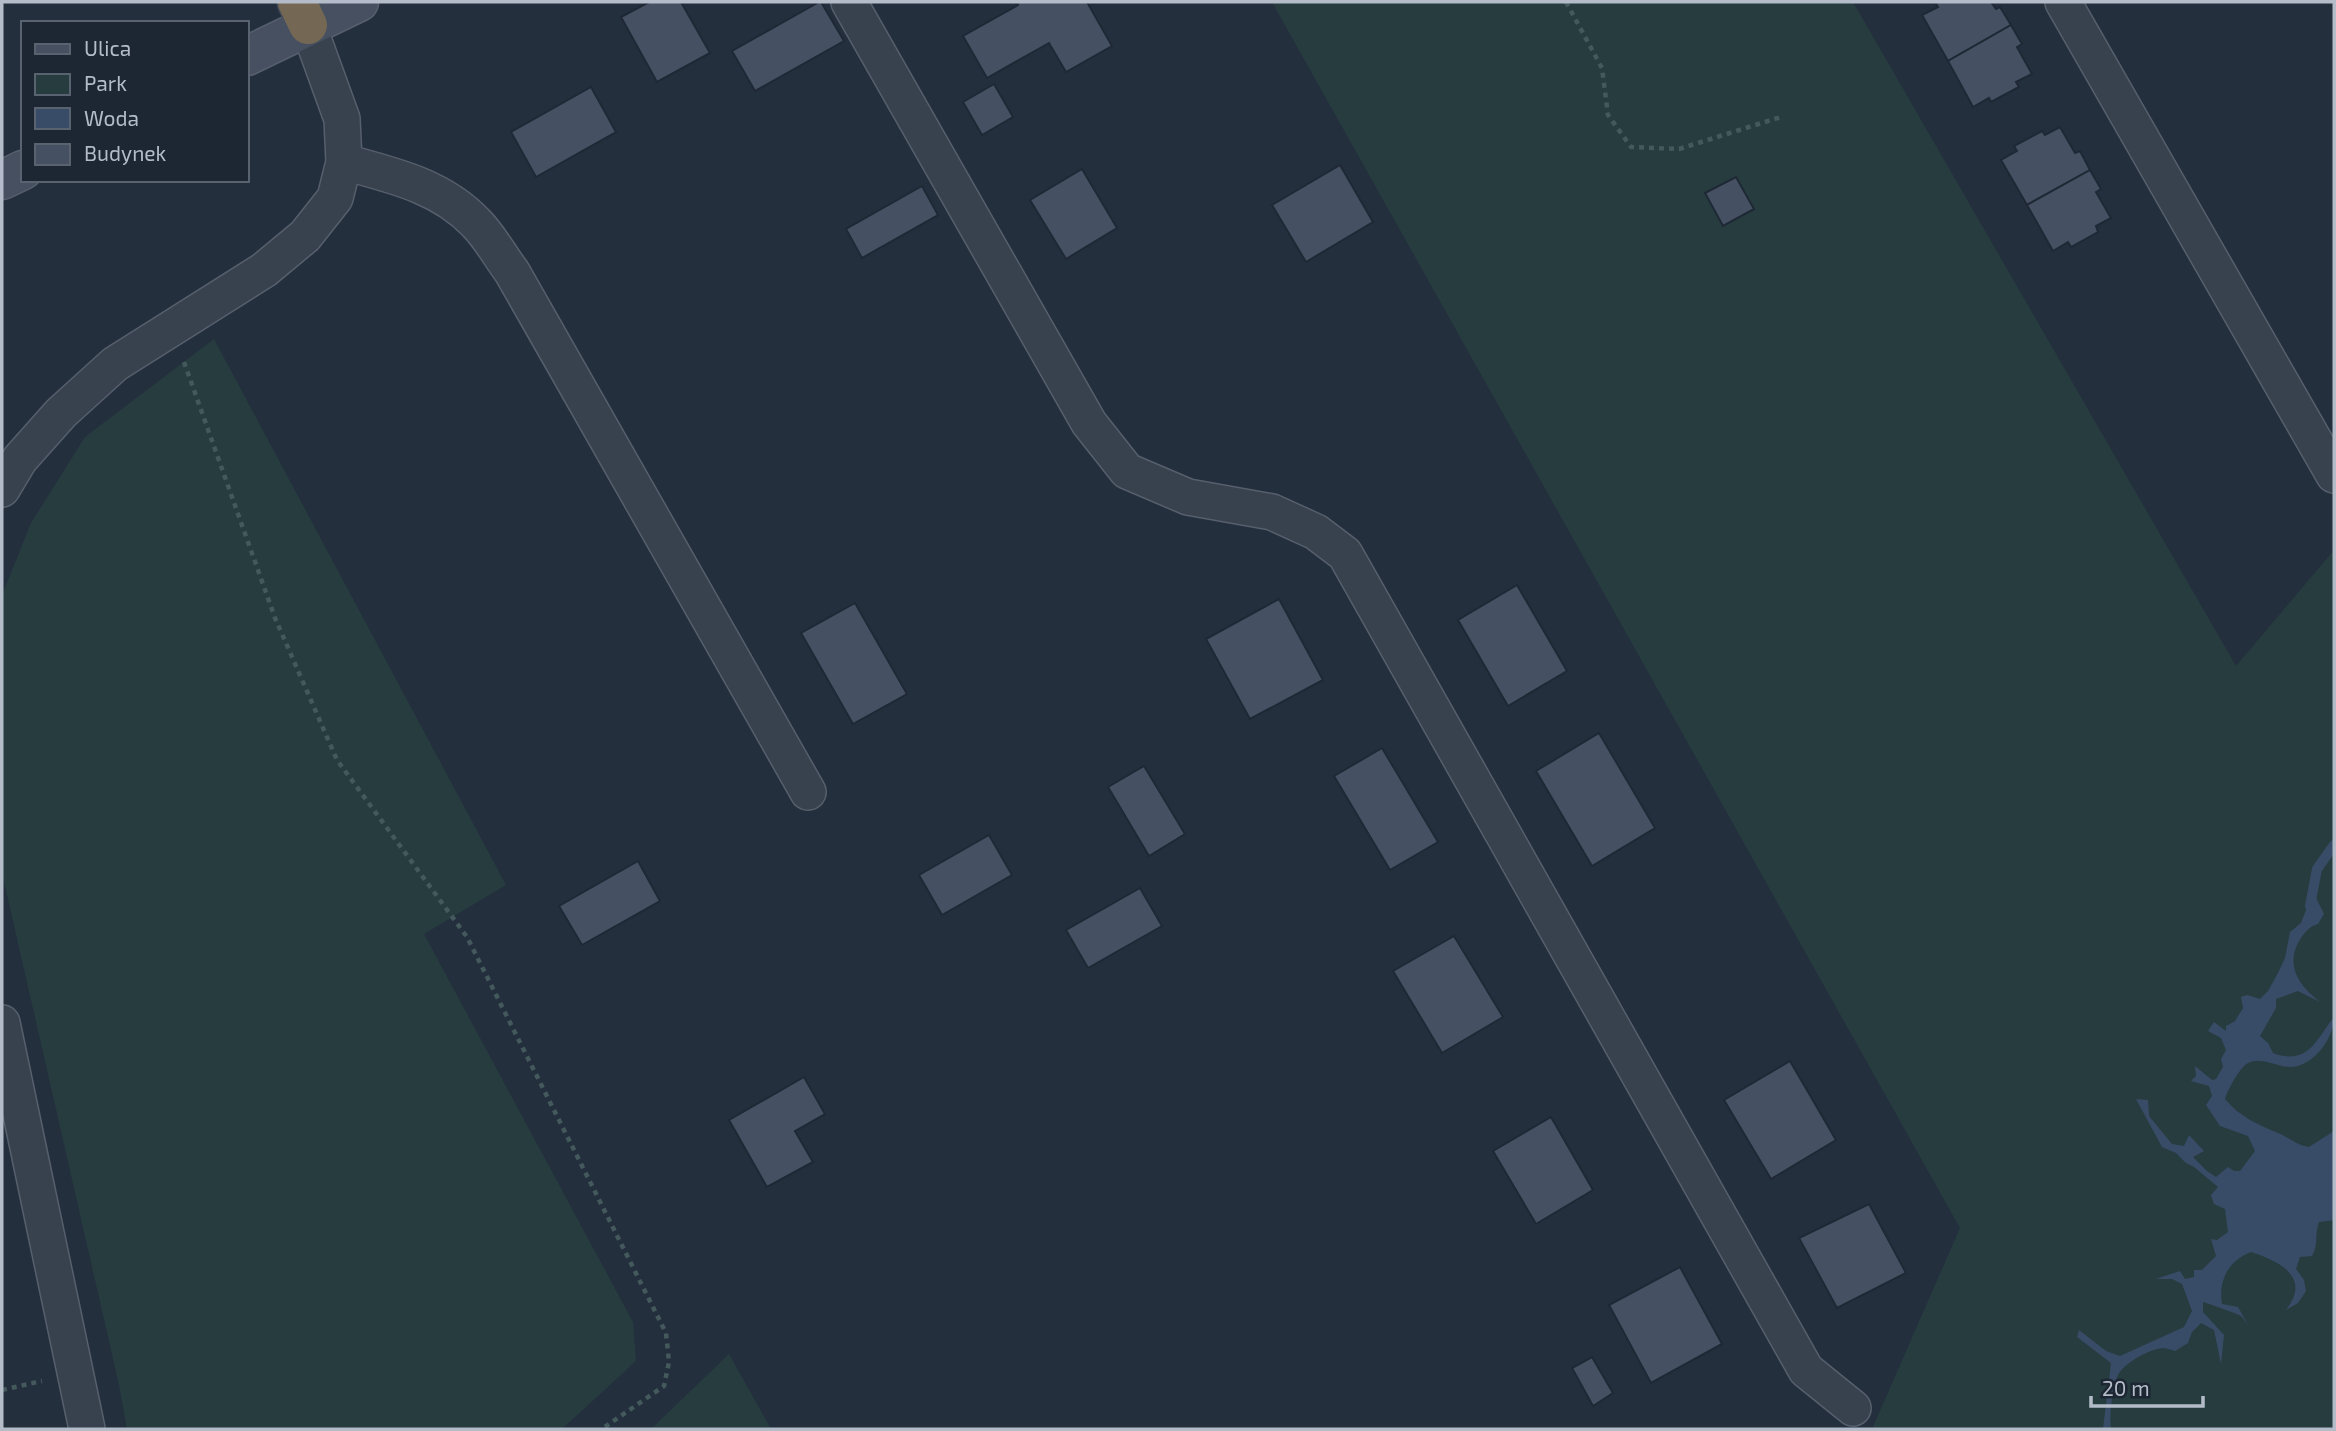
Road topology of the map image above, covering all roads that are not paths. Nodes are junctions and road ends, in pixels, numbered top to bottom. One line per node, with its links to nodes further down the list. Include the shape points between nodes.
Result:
1 (359, 2): 4 (street)
2 (849, 2): 13 (street, via 1089,423 1127,471 1188,497 1272,512 1316,532 1345,554 1806,1370)
3 (2063, 2): 9 (street)
4 (302, 13): 5 (street); 6 (street, via 342,119)
5 (248, 55)
6 (344, 162): 10 (street, via 335,198 305,236 264,270 115,364 61,413 20,459); 11 (street, via 401,177 442,195 477,224 512,272)
7 (21, 171): 8 (street)
8 (2, 180)
9 (2334, 475)
10 (2, 489)
11 (808, 792)
12 (2, 1023): 14 (street)
13 (1853, 1408)
14 (87, 1429)

